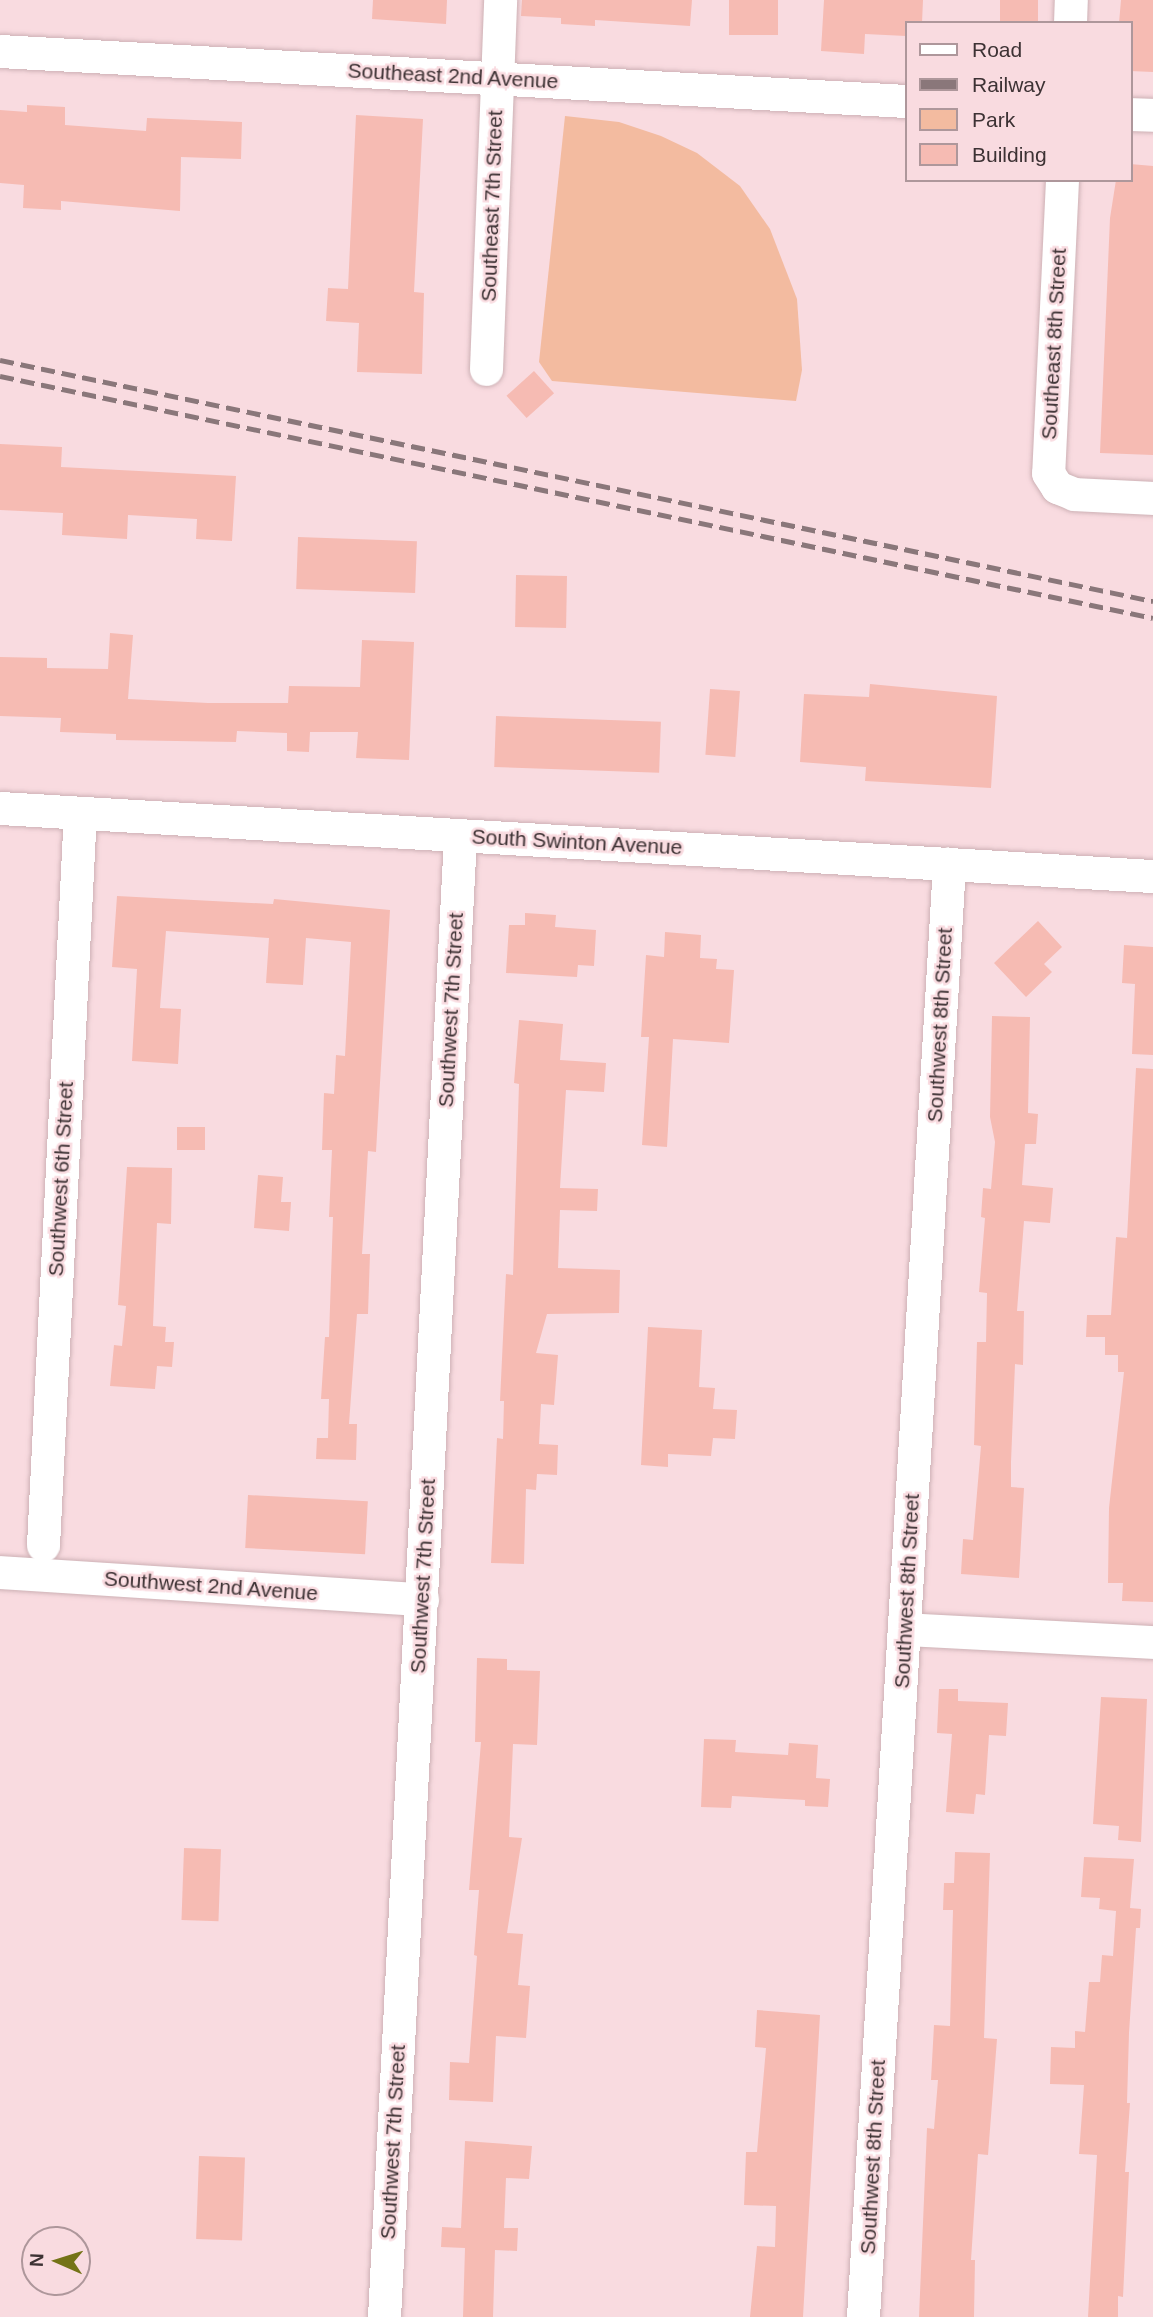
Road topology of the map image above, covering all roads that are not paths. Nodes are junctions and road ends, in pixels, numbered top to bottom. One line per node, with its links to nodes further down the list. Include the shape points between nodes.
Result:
1 (500, 0): 5 (street, Southeast 7th Street)
2 (1071, 0): 3 (street)
3 (1070, 21)
4 (0, 51): 5 (street, Southeast 2nd Avenue)
5 (496, 78): 6 (street, Southeast 2nd Avenue); 10 (street, Southeast 7th Street)
6 (904, 101)
7 (1132, 114): 8 (street)
8 (1153, 115)
9 (1062, 182): 11 (street, Southeast 8th Street, via 1048,472 1057,487 1074,494)
10 (486, 369)
11 (1153, 498)
12 (0, 808): 13 (street, South Swinton Avenue)
13 (80, 813): 14 (street, South Swinton Avenue); 17 (street, Southwest 6th Street)
14 (460, 835): 15 (street, South Swinton Avenue); 19 (street, Southwest 7th Street)
15 (949, 864): 16 (street, South Swinton Avenue); 20 (street, Southwest 8th Street)
16 (1153, 876)
17 (43, 1545)
18 (0, 1572): 19 (street, Southwest 2nd Avenue)
19 (422, 1599): 22 (street, Southwest 7th Street)
20 (904, 1629): 21 (street); 23 (street, Southwest 8th Street)
21 (1153, 1642)
22 (384, 2317)
23 (863, 2317)

